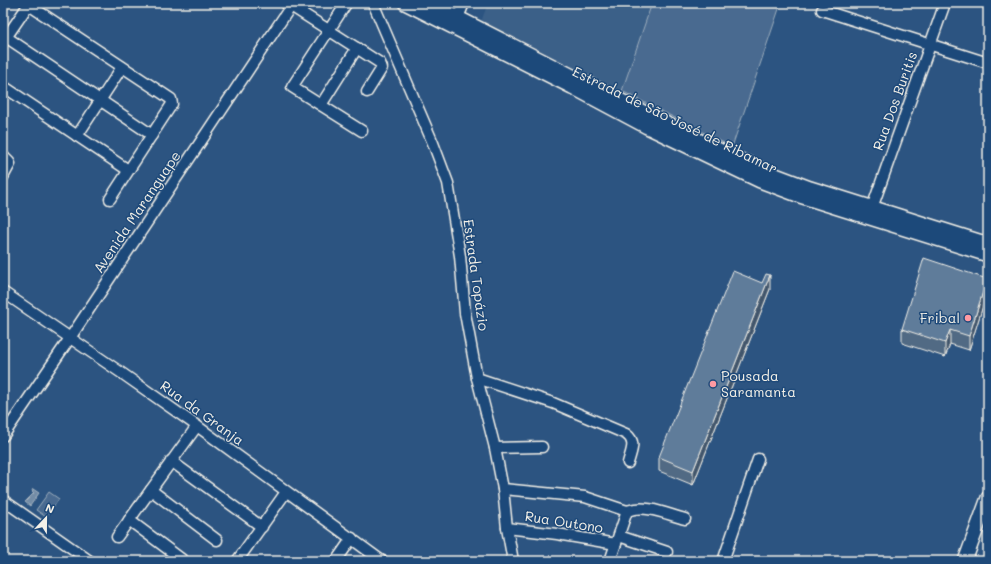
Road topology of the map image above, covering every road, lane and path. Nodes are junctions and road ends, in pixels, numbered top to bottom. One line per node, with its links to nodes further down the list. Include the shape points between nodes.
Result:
1 (373, 3): 32 (street, Estrada Topázio, via 448,184)
2 (405, 3): 29 (main road, Estrada de São José de Ribamar, via 647,127 760,181)
3 (430, 3): 9 (main road, Estrada de São José de Ribamar)
4 (464, 3): 9 (street)
5 (945, 3): 12 (street, Rua Dos Buritis)
6 (292, 4): 10 (street); 31 (street, Avenida Maranguape)
7 (346, 4): 10 (street)
8 (822, 10): 12 (street)
9 (458, 18): 27 (main road, Estrada de São José de Ribamar, via 727,154 810,188)
10 (329, 30): 13 (street); 19 (street, via 292,87)
11 (5, 40): 15 (street, via 29,6); 18 (street)
12 (930, 45): 14 (street); 27 (street, Rua Dos Buritis)
13 (357, 48): 17 (street, via 382,66); 19 (street)
14 (988, 63)
15 (122, 67): 18 (street); 21 (street, via 171,99 172,102)
16 (3, 86): 22 (street)
17 (367, 92)
18 (100, 100): 21 (street); 22 (street)
19 (321, 105): 20 (street)
20 (362, 131)
21 (152, 135): 24 (street)
22 (77, 136): 24 (street)
23 (3, 156): 25 (street, via 10,164)
24 (128, 170): 26 (street)
25 (3, 177)
26 (110, 199)
27 (872, 208): 28 (main road, Estrada de São José de Ribamar)
28 (988, 244)
29 (988, 255)
30 (3, 292): 31 (street, Rua da Granja)
31 (70, 338): 33 (street, Rua da Granja); 34 (street, Avenida Maranguape)
32 (477, 378): 36 (street, Estrada Topázio); 39 (street, via 552,404 626,434 633,442)
33 (197, 426): 38 (street); 42 (street, Rua da Granja)
34 (3, 436)
35 (542, 446): 36 (street)
36 (495, 448): 40 (street, Estrada Topázio)
37 (758, 459): 62 (street)
38 (171, 461): 41 (street); 48 (street)
39 (628, 463)
40 (503, 488): 45 (street, via 585,497); 49 (street, Estrada Topázio)
41 (151, 490): 47 (street); 52 (street)
42 (286, 492): 48 (street); 51 (street, Rua da Granja)
43 (988, 498): 63 (main road)
44 (3, 500): 55 (street)
45 (627, 511): 46 (street, via 644,508); 53 (street)
46 (685, 519)
47 (129, 520): 50 (street); 56 (street)
48 (262, 527): 57 (street)
49 (507, 528): 53 (street, Rua Outono); 60 (street, Estrada Topázio)
50 (117, 537)
51 (352, 538): 58 (street); 59 (street, Rua da Granja)
52 (217, 540)
53 (617, 540): 54 (street, Rua Outono); 61 (street)
54 (667, 552)
55 (90, 561)
56 (184, 561)
57 (237, 561)
58 (336, 561)
59 (382, 561)
60 (513, 561)
61 (610, 561)
62 (723, 561)
63 (966, 561)

